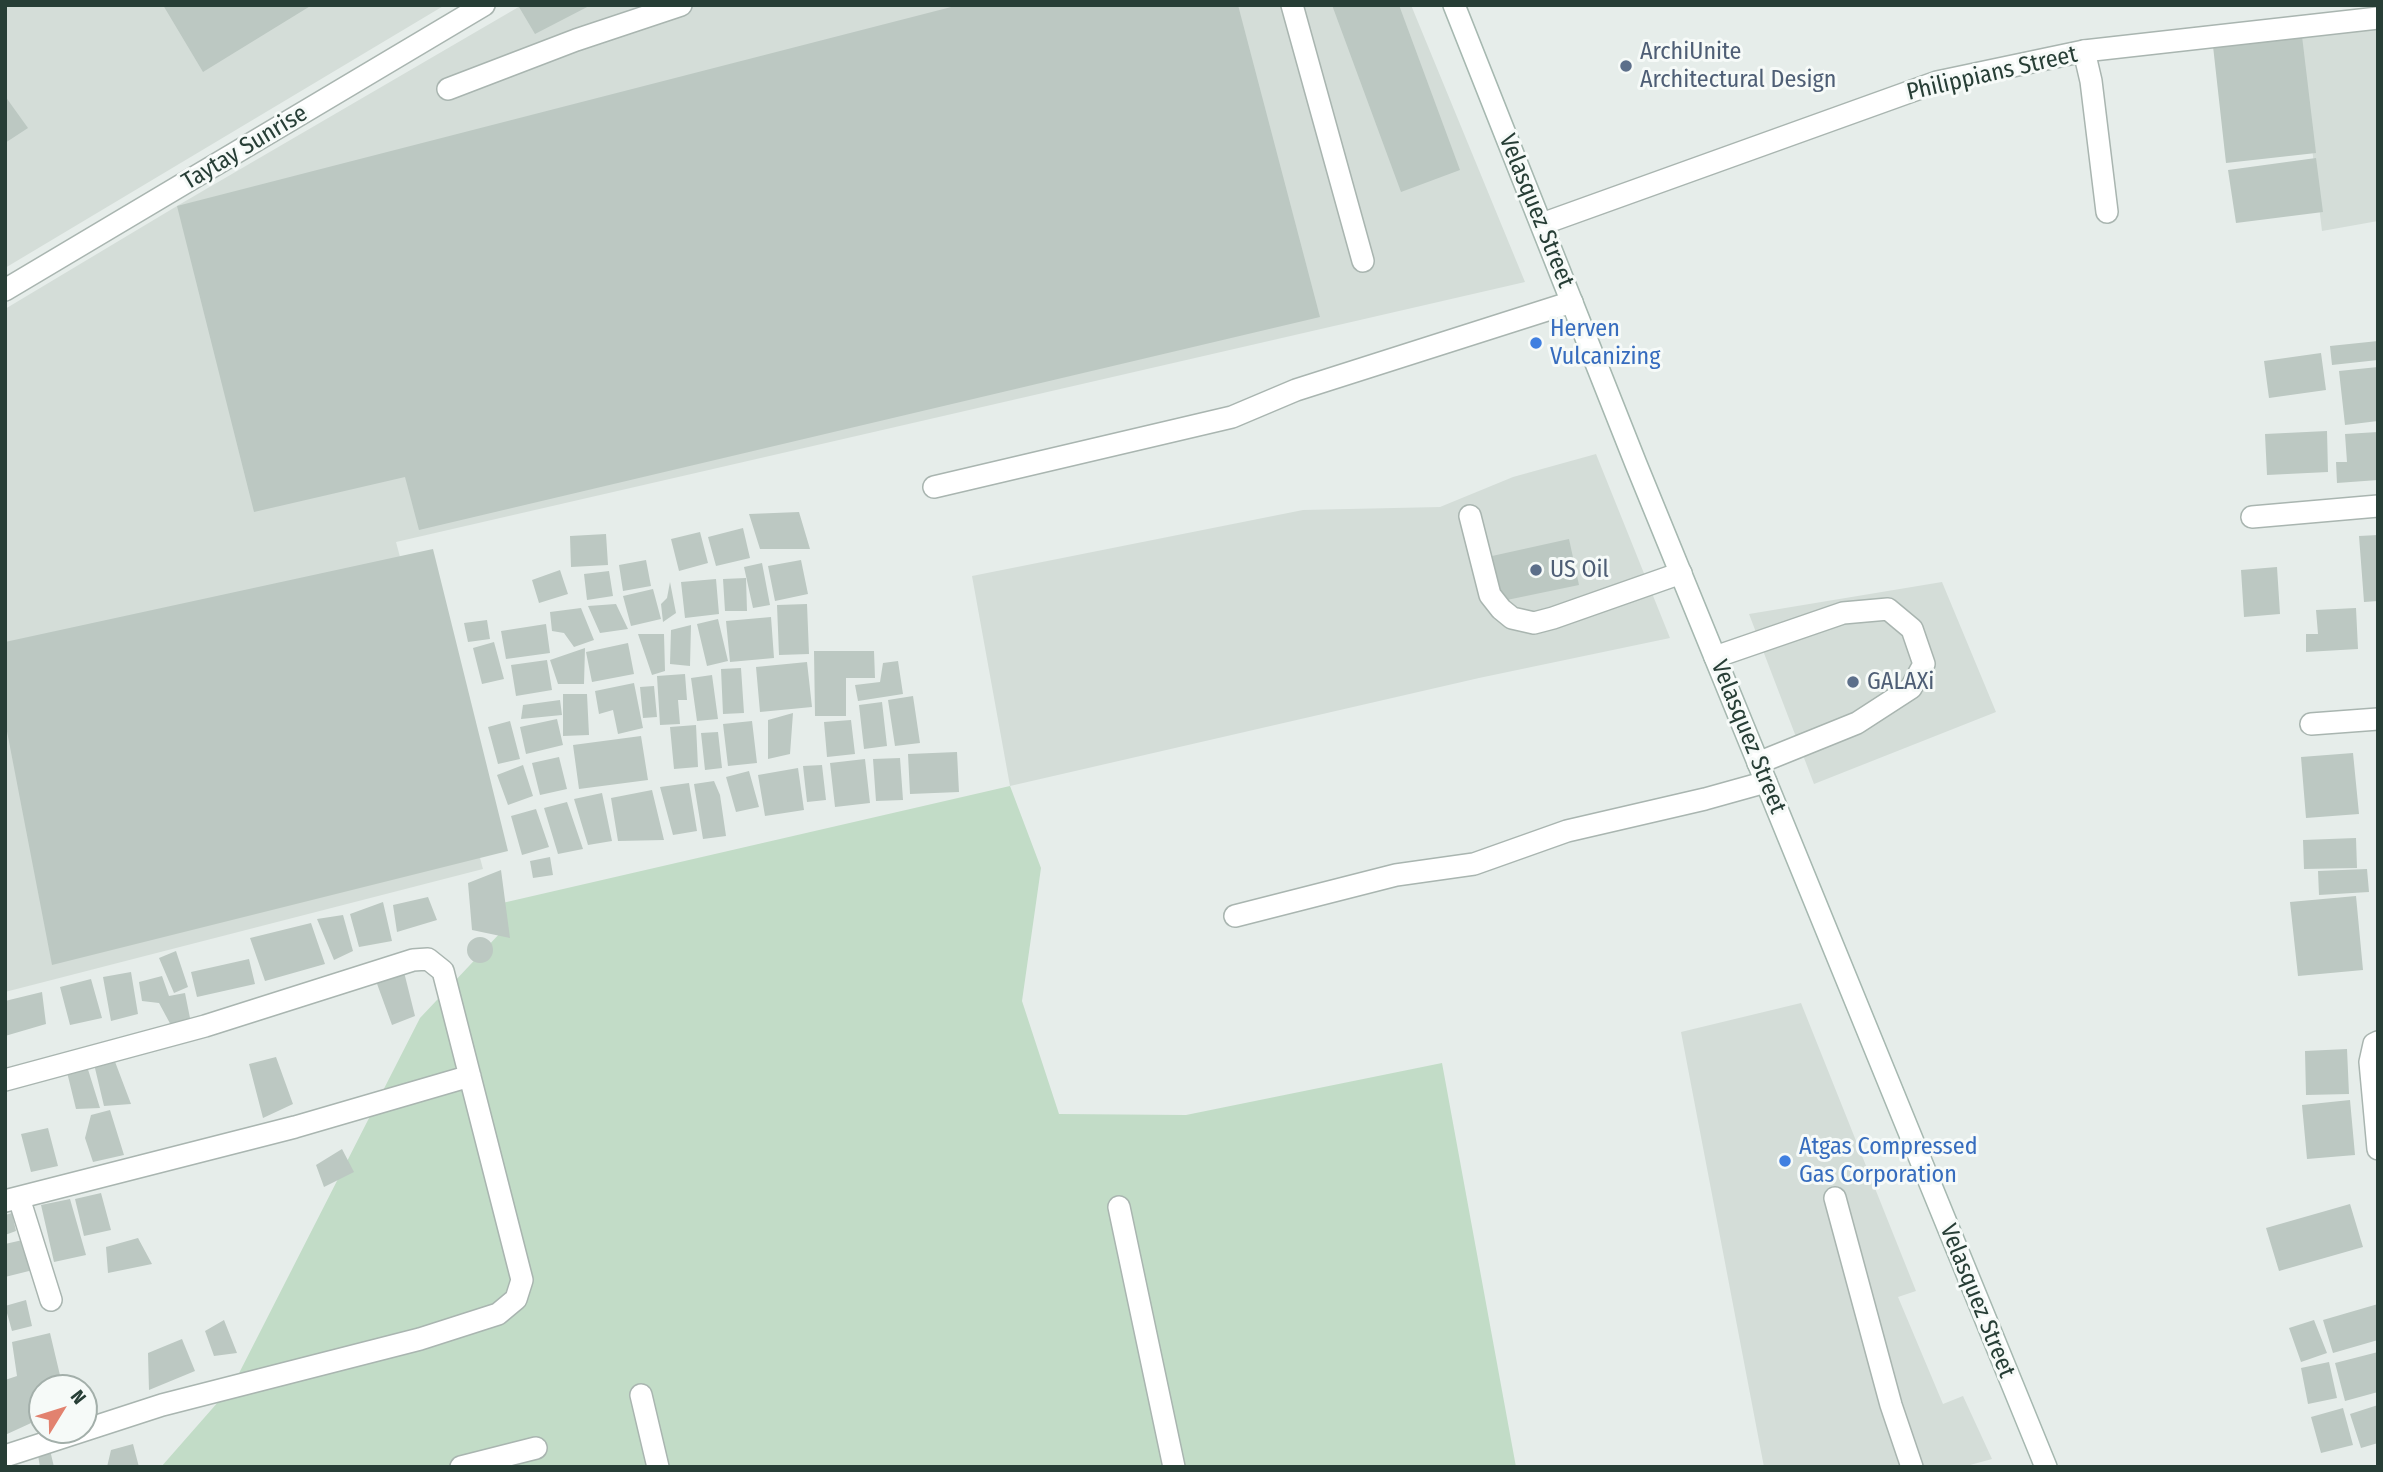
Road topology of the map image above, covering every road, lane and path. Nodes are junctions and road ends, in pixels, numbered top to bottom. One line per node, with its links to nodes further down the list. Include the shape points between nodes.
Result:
1 (484, 5): 11 (street, Taytay Sunrise)
2 (681, 5): 7 (street)
3 (1292, 5): 10 (street)
4 (1454, 5): 9 (street, Velasquez Street)
5 (2378, 18): 6 (street, Philippians Street)
6 (2084, 51): 8 (street); 9 (street, Philippians Street, via 1937,82)
7 (448, 89)
8 (2107, 212)
9 (1542, 224): 12 (street, Velasquez Street)
10 (1363, 261)
11 (5, 290)
12 (1572, 302): 13 (street, via 1296,390 1232,417); 17 (street, Velasquez Street)
13 (934, 487)
14 (2378, 506): 16 (street)
15 (1470, 516): 17 (street, via 1490,595 1512,618 1534,623 1553,618)
16 (2252, 517)
17 (1681, 573): 18 (street, Velasquez Street)
18 (1715, 657): 21 (street, Velasquez Street); 21 (street, via 1843,613 1888,609 1912,629 1924,663 1911,688 1857,723)
19 (2378, 719): 20 (street)
20 (2311, 724)
21 (1762, 772): 22 (street, via 1705,799 1567,831 1474,864 1396,875); 38 (street, Velasquez Street)
22 (1235, 916)
23 (2378, 1042): 26 (street, via 2370,1062)
24 (470, 1076): 25 (street, via 443,971 428,959); 28 (street, via 295,1127); 33 (street, via 522,1280 516,1299 498,1314 420,1339 162,1405)
25 (5, 1080)
26 (2378, 1149)
27 (1835, 1198): 37 (street)
28 (12, 1199): 30 (street)
29 (1119, 1207): 36 (street)
30 (51, 1300)
31 (641, 1395): 35 (street)
32 (536, 1448): 34 (street)
33 (5, 1456)
34 (461, 1467)
35 (658, 1467)
36 (1174, 1467)
37 (1912, 1467)
38 (2046, 1467)

